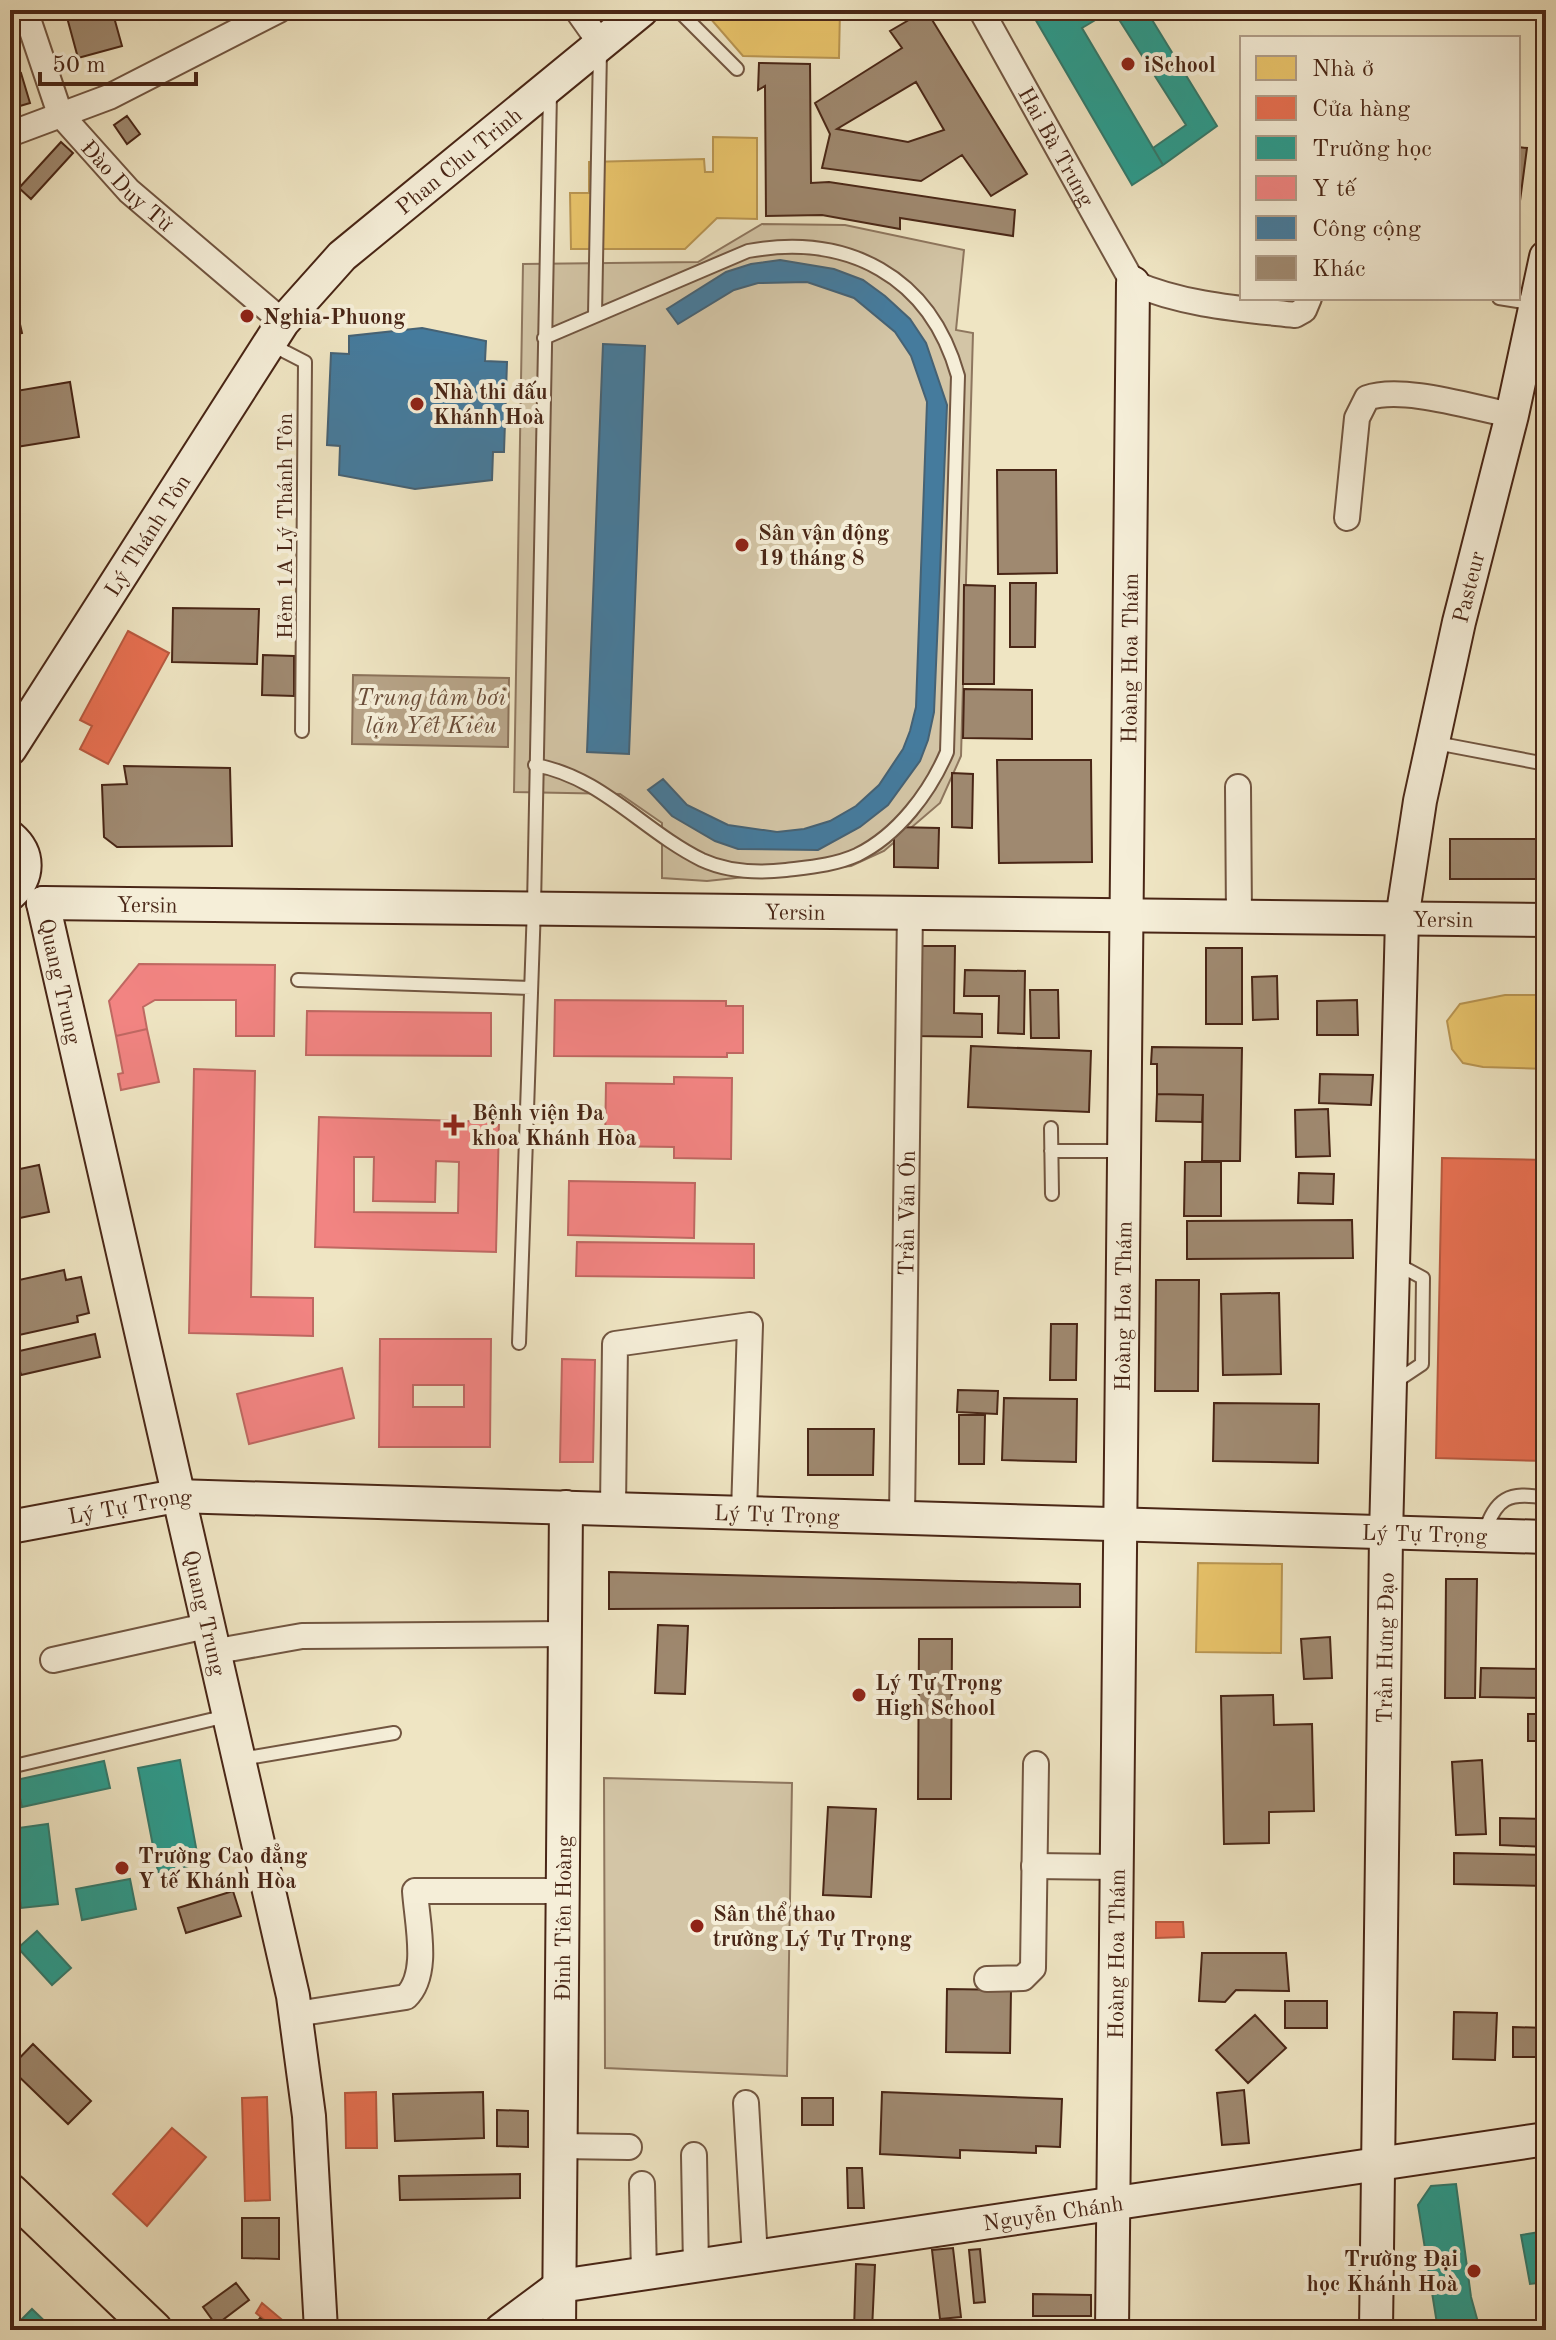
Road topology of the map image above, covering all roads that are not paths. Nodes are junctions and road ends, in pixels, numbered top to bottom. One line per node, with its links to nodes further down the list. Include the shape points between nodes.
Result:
1 (25, 10): 10 (street, Đào Duy Từ)
2 (279, 10): 10 (street, via 109,97)
3 (577, 10): 7 (street)
4 (642, 10): 7 (street, Phan Chu Trinh)
5 (678, 10): 8 (lane)
6 (981, 10): 13 (street, Hai Bà Trưng)
7 (601, 44): 9 (street, Phan Chu Trinh); 17 (lane)
8 (737, 69)
9 (550, 85): 18 (street, Phan Chu Trinh, via 342,256); 19 (lane)
10 (60, 114): 11 (street); 18 (street, Đào Duy Từ, via 129,191)
11 (10, 134)
12 (1546, 257): 16 (street, Pasteur)
13 (1133, 283): 14 (street, via 1224,307 1295,315); 32 (street, Hoàng Hoa Thám)
14 (1308, 300)
15 (1510, 300): 16 (lane)
16 (1537, 305): 20 (street, Pasteur)
17 (595, 315): 19 (lane); 26 (lane, via 748,251 778,246 854,254 920,299 940,329 958,376 947,752 934,784 916,805 858,854 825,865 770,871 731,870 704,861 580,778)
18 (276, 333): 22 (lane, Hẻm 1A Lý Thánh Tôn, via 305,362); 24 (street, Lý Thánh Tôn)
19 (544, 338): 26 (lane)
20 (1512, 415): 21 (street, via 1430,399 1379,394 1367,398 1357,418); 23 (street, Pasteur)
21 (1347, 518)
22 (302, 731)
23 (1433, 742): 25 (lane); 34 (street, Pasteur)
24 (10, 749)
25 (1546, 764)
26 (535, 765): 30 (lane)
27 (1238, 787): 33 (street)
28 (10, 837): 29 (street, Quang Trung, via 24,858)
29 (24, 893): 30 (street, Yersin); 43 (street, Quang Trung)
30 (534, 906): 31 (street, Yersin); 37 (lane)
31 (910, 910): 32 (street, Yersin); 48 (street, Trần Văn Ơn)
32 (1127, 916): 33 (street, Yersin); 40 (street, Hoàng Hoa Thám)
33 (1239, 917): 34 (street, Yersin)
34 (1402, 919): 35 (street, Yersin); 51 (street, Trần Hưng Đạo)
35 (1546, 920)
36 (298, 980): 37 (lane)
37 (531, 988): 42 (lane)
38 (1051, 1128): 39 (lane)
39 (1051, 1151): 40 (lane); 41 (lane)
40 (1125, 1152): 50 (street, Hoàng Hoa Thám)
41 (1052, 1194)
42 (519, 1343)
43 (176, 1496): 45 (street, Lý Tự Trọng); 49 (street, Lý Tự Trọng); 55 (street, Quang Trung)
44 (1546, 1498): 52 (lane, via 1503,1499 1492,1511)
45 (566, 1507): 46 (street, Lý Tự Trọng); 54 (street, Đinh Tiên Hoàng)
46 (613, 1507): 47 (street, Lý Tự Trọng); 47 (street, via 615,1344 750,1325)
47 (744, 1512): 48 (street, Lý Tự Trọng)
48 (902, 1517): 50 (street, Lý Tự Trọng)
49 (10, 1527)
50 (1121, 1527): 51 (street, Lý Tự Trọng); 65 (street, Hoàng Hoa Thám)
51 (1386, 1535): 52 (street, Lý Tự Trọng); 74 (street, Trần Hưng Đạo)
52 (1484, 1536): 53 (street, Lý Tự Trọng)
53 (1546, 1537)
54 (564, 1634): 55 (street); 66 (street, Đinh Tiên Hoàng)
55 (209, 1639): 57 (street); 59 (street, Quang Trung)
56 (10, 1652): 58 (lane)
57 (53, 1660)
58 (10, 1665)
59 (227, 1716): 61 (street, Quang Trung); 63 (lane)
60 (394, 1733): 61 (lane)
61 (238, 1759): 68 (street, Quang Trung)
62 (1036, 1764): 64 (street)
63 (10, 1767)
64 (1034, 1866): 65 (street); 67 (street, via 1033,1968 1023,1978)
65 (1117, 1867): 77 (street, Hoàng Hoa Thám)
66 (562, 1891): 68 (street, via 415,1891 420,1973 416,1987 406,1997); 71 (street, Đinh Tiên Hoàng)
67 (987, 1979)
68 (296, 2014): 83 (street, Quang Trung, via 309,2116)
69 (746, 2103): 78 (street)
70 (1546, 2139): 74 (street, Nguyễn Chánh)
71 (560, 2146): 72 (street); 81 (street, Đinh Tiên Hoàng)
72 (629, 2147)
73 (694, 2155): 79 (street)
74 (1378, 2165): 77 (street, Nguyễn Chánh); 87 (street, Trần Hưng Đạo)
75 (11, 2184): 82 (main road)
76 (642, 2184): 80 (street)
77 (1114, 2203): 78 (street, Nguyễn Chánh); 86 (street, Hoàng Hoa Thám)
78 (755, 2257): 79 (street, Nguyễn Chánh)
79 (696, 2267): 80 (street, Nguyễn Chánh)
80 (644, 2274): 81 (street, Nguyễn Chánh)
81 (560, 2286): 84 (street); 85 (street, Đinh Tiên Hoàng)
82 (154, 2330)
83 (321, 2330)
84 (501, 2330)
85 (559, 2330)
86 (1112, 2330)
87 (1376, 2330)

